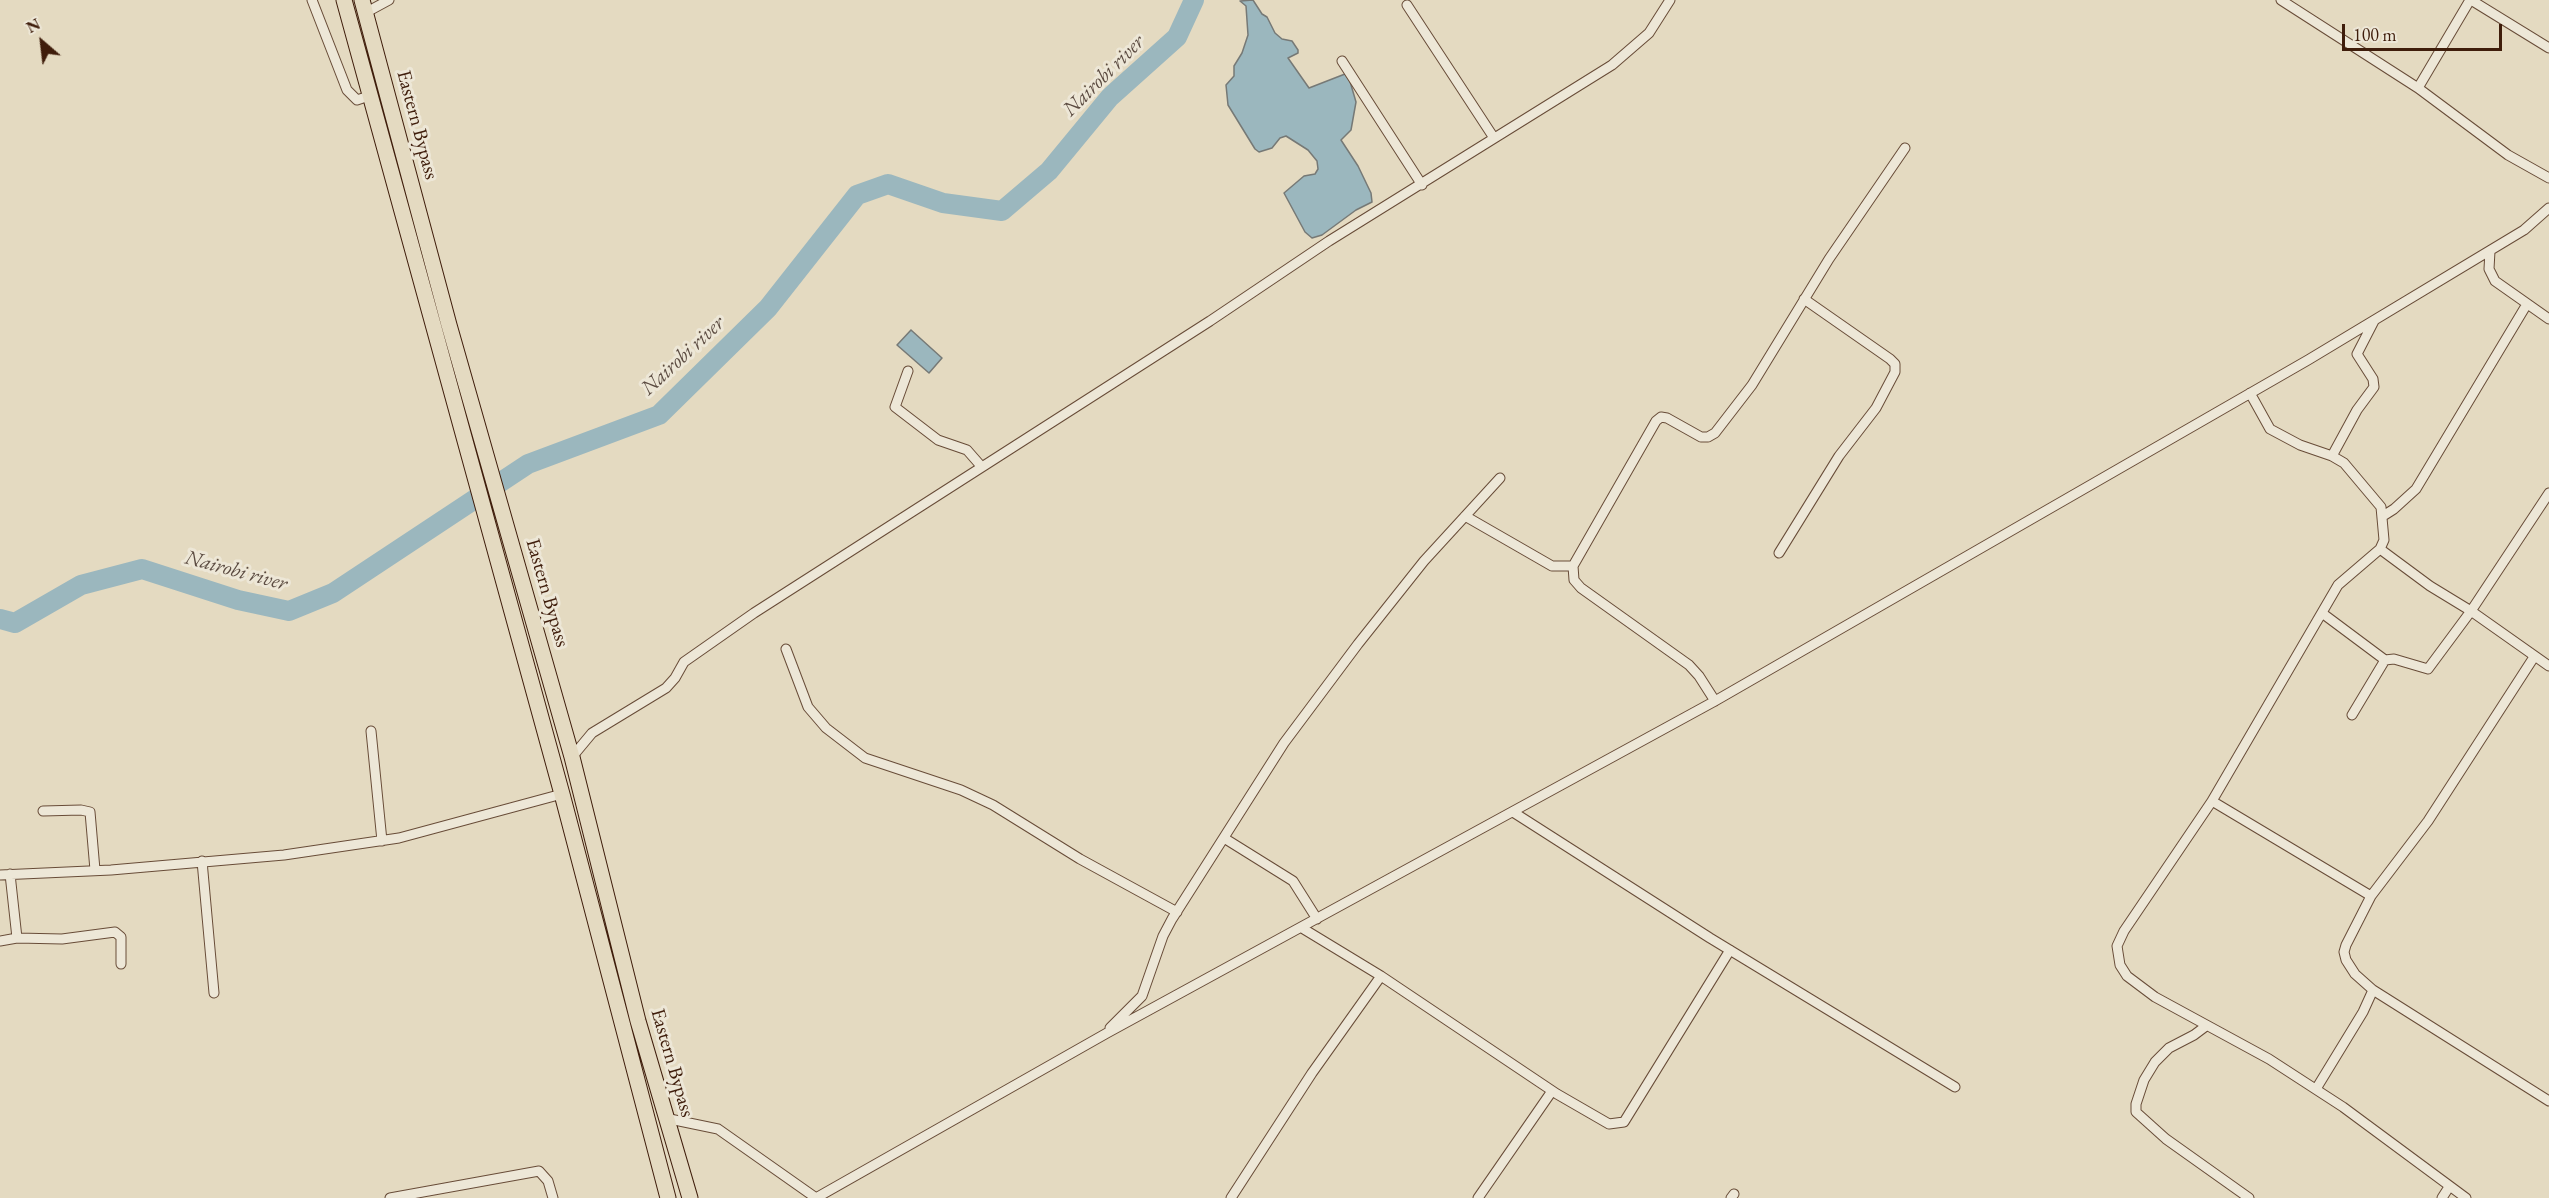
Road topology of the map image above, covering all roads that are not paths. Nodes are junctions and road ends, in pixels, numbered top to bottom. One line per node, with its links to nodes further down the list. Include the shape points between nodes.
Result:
1 (312, 0): 12 (street, via 347,90 357,100)
2 (344, 0): 12 (main road, Eastern Bypass)
3 (389, 0): 8 (street)
4 (1670, 0): 13 (street, via 1649,33 1630,52)
5 (2281, 0): 11 (street)
6 (2471, 0): 9 (street); 11 (street)
7 (1407, 5): 13 (street)
8 (364, 6): 28 (main road, Eastern Bypass)
9 (2549, 48)
10 (1342, 61): 16 (street)
11 (2418, 88): 15 (street, via 2466,126)
12 (372, 95): 28 (main road, Eastern Bypass)
13 (1494, 138): 16 (street)
14 (1905, 148): 21 (street)
15 (2549, 178)
16 (1422, 185): 29 (street)
17 (2549, 208): 18 (street, via 2537,221)
18 (2490, 251): 19 (street); 20 (street)
19 (2473, 262): 20 (street); 24 (street)
20 (2491, 275): 22 (street)
21 (1804, 299): 35 (street, via 1890,359 1895,372 1876,408 1839,456); 36 (street, via 1752,384 1715,433 1701,437 1667,418 1656,421)
22 (2527, 304): 23 (street); 33 (street, via 2416,489)
23 (2549, 319)
24 (2374, 321): 26 (street); 27 (street, via 2357,354 2374,387)
25 (908, 371): 29 (street, via 895,407 938,440 966,450)
26 (2250, 393): 27 (street, via 2270,429); 43 (street)
27 (2332, 456): 33 (street, via 2344,463)
28 (478, 458): 46 (main road, Eastern Bypass, via 505,523); 47 (main road, Eastern Bypass, via 492,538)
29 (981, 466): 46 (street, via 704,647 684,662 666,687 592,733)
30 (1500, 478): 32 (street)
31 (2549, 493): 37 (street)
32 (1465, 516): 36 (street, via 1552,566); 51 (street, via 1358,644 1284,743)
33 (2383, 516): 34 (street, via 2384,540)
34 (2380, 549): 37 (street); 38 (street, via 2338,585)
35 (1779, 553)
36 (1573, 566): 43 (street, via 1574,580 1581,588 1689,665)
37 (2471, 611): 40 (street); 41 (street, via 2428,669)
38 (2322, 613): 41 (street); 48 (street)
39 (786, 649): 57 (street, via 808,706 826,728 865,758 982,800)
40 (2534, 657): 42 (street); 56 (street, via 2428,821)
41 (2385, 660): 44 (street)
42 (2549, 666)
43 (1715, 701): 50 (street)
44 (2352, 715)
45 (371, 731): 52 (street)
46 (572, 757): 73 (main road, Eastern Bypass)
47 (562, 794): 52 (street); 77 (main road, Eastern Bypass)
48 (2212, 801): 56 (street); 67 (street, via 2117,946 2120,965 2127,976)
49 (44, 811): 54 (street, via 90,812)
50 (1514, 812): 58 (street); 62 (street)
51 (1224, 838): 57 (street); 58 (street, via 1293,881)
52 (382, 841): 53 (street, via 284,855)
53 (202, 861): 54 (street); 66 (street)
54 (95, 870): 55 (street)
55 (5, 875): 60 (street)
56 (2371, 896): 65 (street, via 2344,952 2355,974)
57 (1176, 912): 68 (street, via 1163,936 1142,996)
58 (1317, 919): 59 (street)
59 (1302, 928): 64 (street); 68 (street)
60 (17, 938): 61 (street); 63 (street, via 62,939 115,932 121,937)
61 (0, 941)
62 (1730, 950): 69 (street); 71 (street, via 1624,1122 1609,1124)
63 (121, 964)
64 (1381, 976): 71 (street); 80 (street)
65 (2373, 990): 70 (street); 72 (street)
66 (214, 993)
67 (2206, 1026): 70 (street); 82 (street, via 2169,1048 2155,1062 2144,1080 2136,1112 2166,1139)
68 (1107, 1033): 79 (street)
69 (1955, 1087)
70 (2316, 1089): 74 (street)
71 (1552, 1091): 81 (street)
72 (2549, 1101)
73 (665, 1118): 78 (main road, Eastern Bypass); 79 (street, via 718,1129)
74 (2449, 1187): 83 (street); 84 (street)
75 (390, 1198): 76 (street, via 539,1171 548,1181)
76 (554, 1198)
77 (668, 1198)
78 (690, 1198)
79 (817, 1198)
80 (1231, 1198)
81 (1478, 1198)
82 (2249, 1198)
83 (2442, 1198)
84 (2466, 1198)

